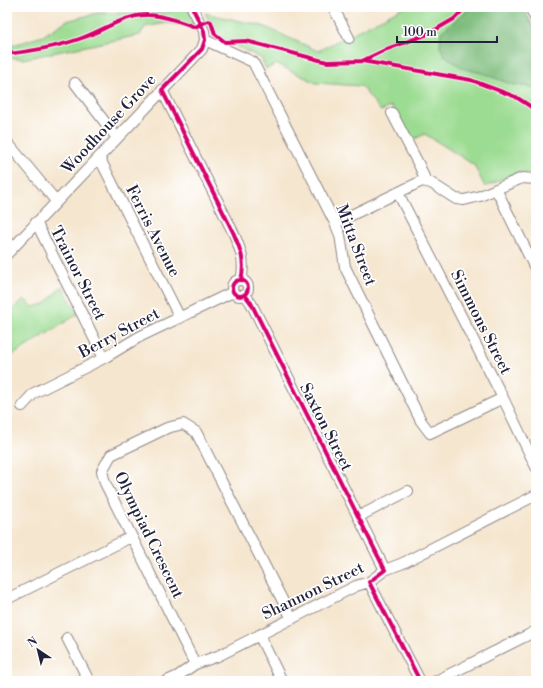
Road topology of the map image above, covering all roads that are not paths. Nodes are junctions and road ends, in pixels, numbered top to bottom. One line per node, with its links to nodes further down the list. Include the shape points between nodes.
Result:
1 (192, 7): 6 (street, via 204,31)
2 (333, 7): 5 (street)
3 (531, 7): 4 (main road)
4 (536, 17)
5 (349, 38)
6 (205, 40): 8 (street, Woodhouse Grove, via 202,49); 19 (street, Mitta Street, via 253,62)
7 (75, 83): 10 (street)
8 (162, 90): 10 (street, Woodhouse Grove); 22 (street, via 242,253 244,269)
9 (392, 113): 14 (street, via 420,167 424,177)
10 (117, 138): 12 (street, Woodhouse Grove)
11 (7, 142): 17 (street)
12 (100, 158): 17 (street, Woodhouse Grove); 25 (street, Ferris Avenue)
13 (536, 179): 15 (street, via 522,178)
14 (422, 181): 15 (street, via 431,183 456,199 464,200); 16 (street)
15 (496, 189): 21 (street)
16 (398, 193): 19 (street); 27 (street, Simmons Street)
17 (56, 201): 18 (street, Woodhouse Grove)
18 (36, 222): 20 (street, Woodhouse Grove); 26 (street, Trainor Street)
19 (335, 223): 27 (street, Mitta Street, via 340,235 345,267 421,421 430,433)
20 (7, 254)
21 (536, 270)
22 (241, 280): 23 (street, via 234,283); 24 (street, via 248,284 248,292)
23 (233, 292): 24 (street, via 238,296); 25 (street, Berry Street)
24 (245, 295): 32 (street, Saxton Street)
25 (180, 318): 26 (street, Berry Street, via 139,337)
26 (104, 358): 28 (street, Berry Street, via 34,393)
27 (503, 398): 29 (street, Simmons Street)
28 (22, 406)
29 (536, 467)
30 (408, 491): 32 (street)
31 (536, 495): 34 (street, Shannon Street)
32 (358, 517): 34 (street, Saxton Street)
33 (131, 537): 36 (street); 37 (street, Olympiad Crescent, via 105,483 102,470 111,455 168,428 184,424 196,432); 41 (street, Olympiad Crescent)
34 (385, 570): 35 (street, Shannon Street)
35 (370, 582): 37 (street, Shannon Street, via 356,586); 45 (street)
36 (7, 599)
37 (292, 619): 39 (street, Shannon Street)
38 (536, 631): 46 (street)
39 (259, 635): 41 (street, Shannon Street, via 218,656); 44 (street)
40 (67, 638): 42 (street)
41 (195, 664): 43 (street, Shannon Street)
42 (89, 681)
43 (167, 681)
44 (282, 681)
45 (420, 681)
46 (436, 681)

